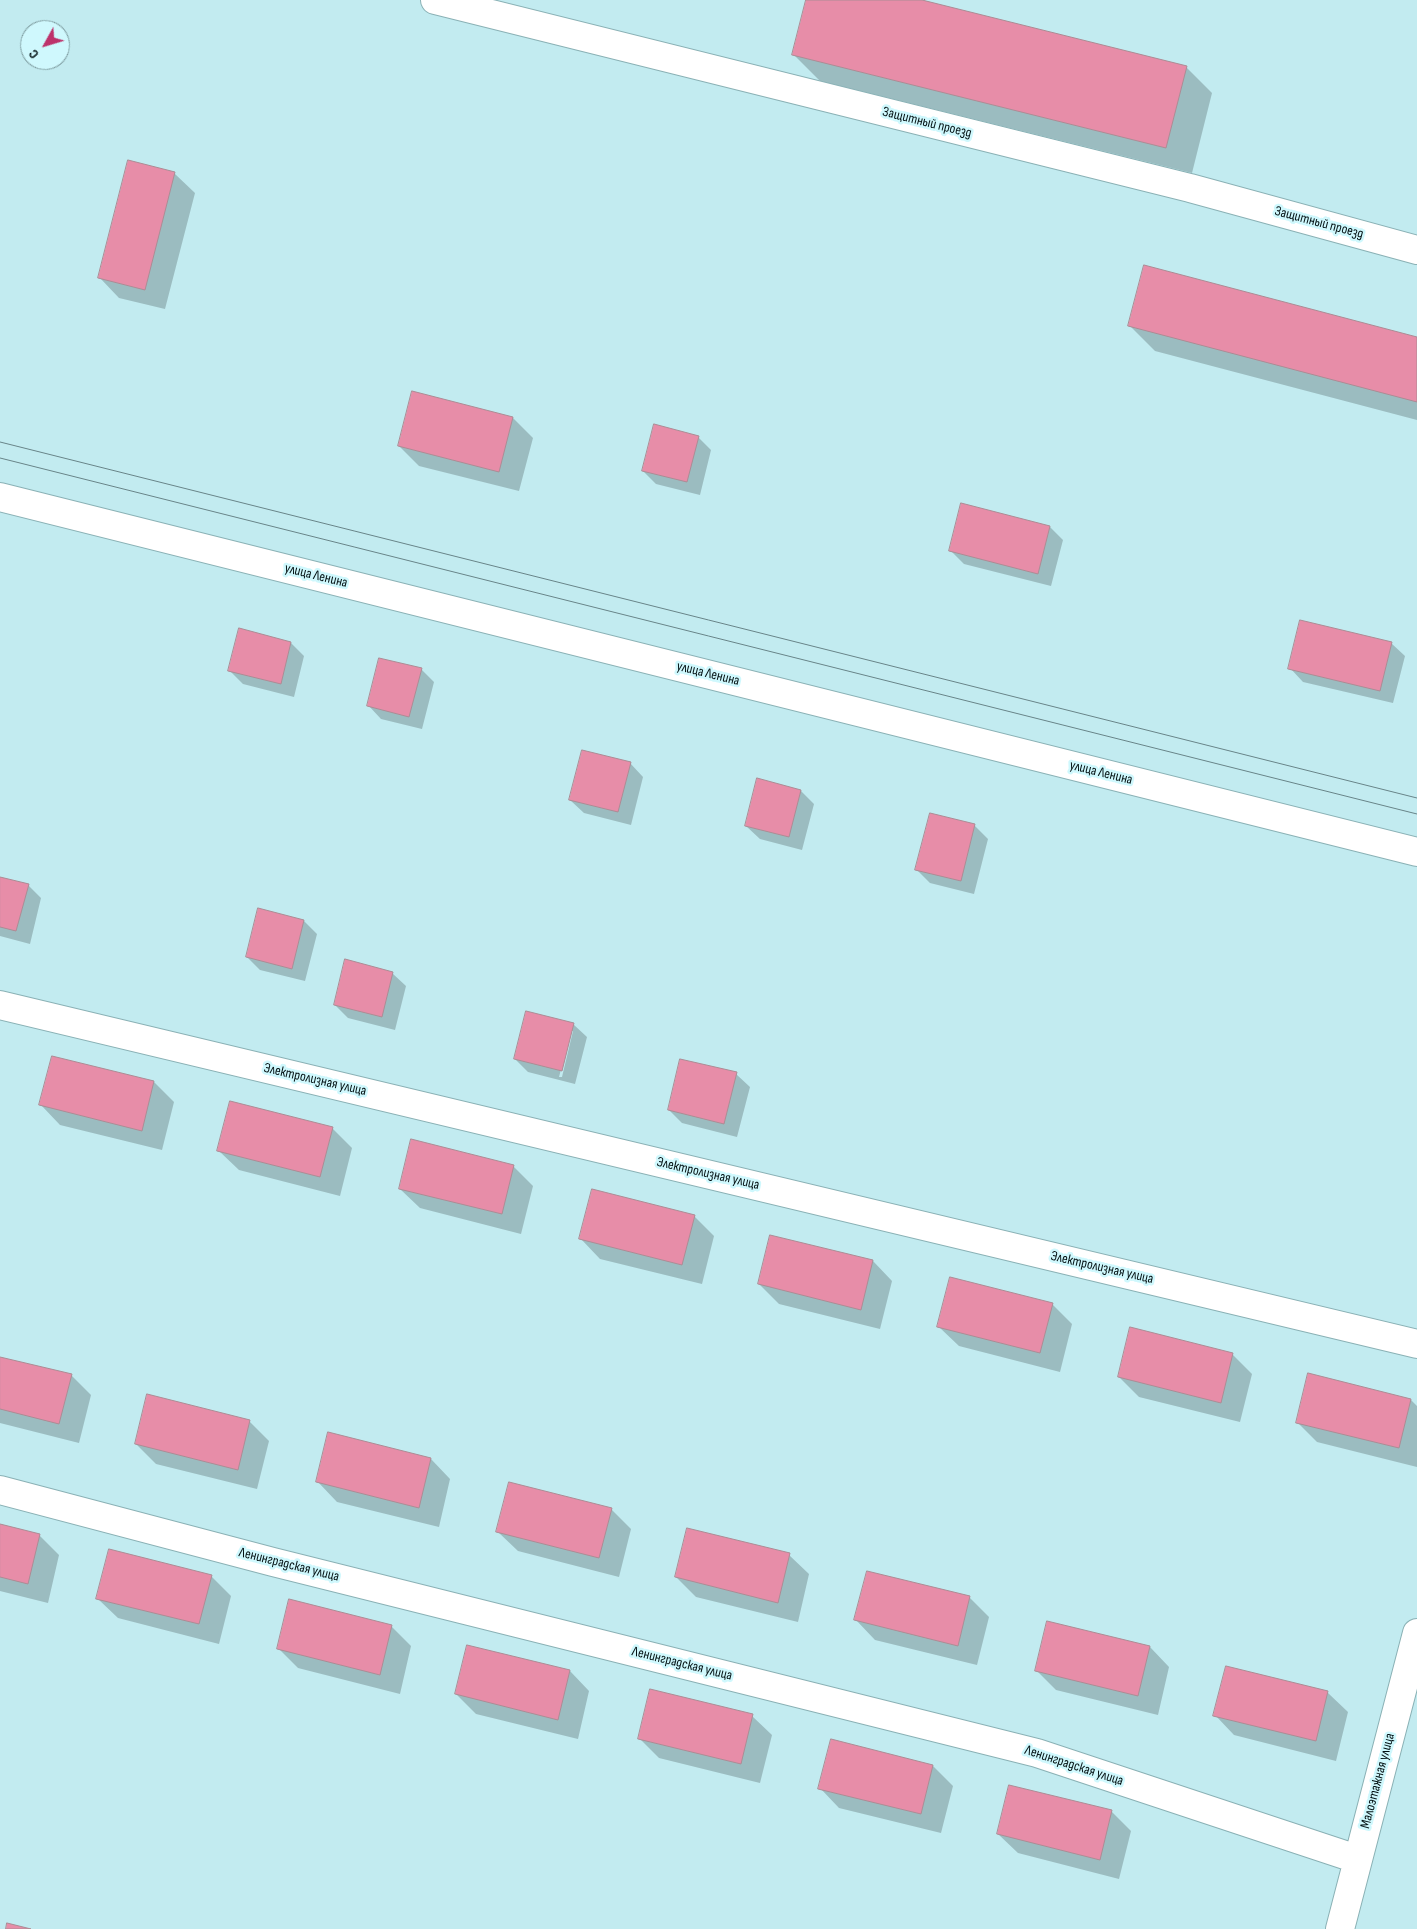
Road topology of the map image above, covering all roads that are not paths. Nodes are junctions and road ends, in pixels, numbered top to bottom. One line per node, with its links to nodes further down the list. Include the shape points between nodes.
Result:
1 (435, 0): 2 (street, Защитный проезд, via 1181,186)
2 (1417, 250)
3 (0, 497): 4 (street, улица Ленина)
4 (1417, 852)
5 (0, 1005): 6 (street, Электролизная улица)
6 (1417, 1344)
7 (0, 1490): 9 (street, Ленинградская улица, via 1037,1752)
8 (1417, 1633): 9 (street, Малоэтажная улица)
9 (1357, 1859): 10 (street, Малоэтажная улица)
10 (1340, 1929)

